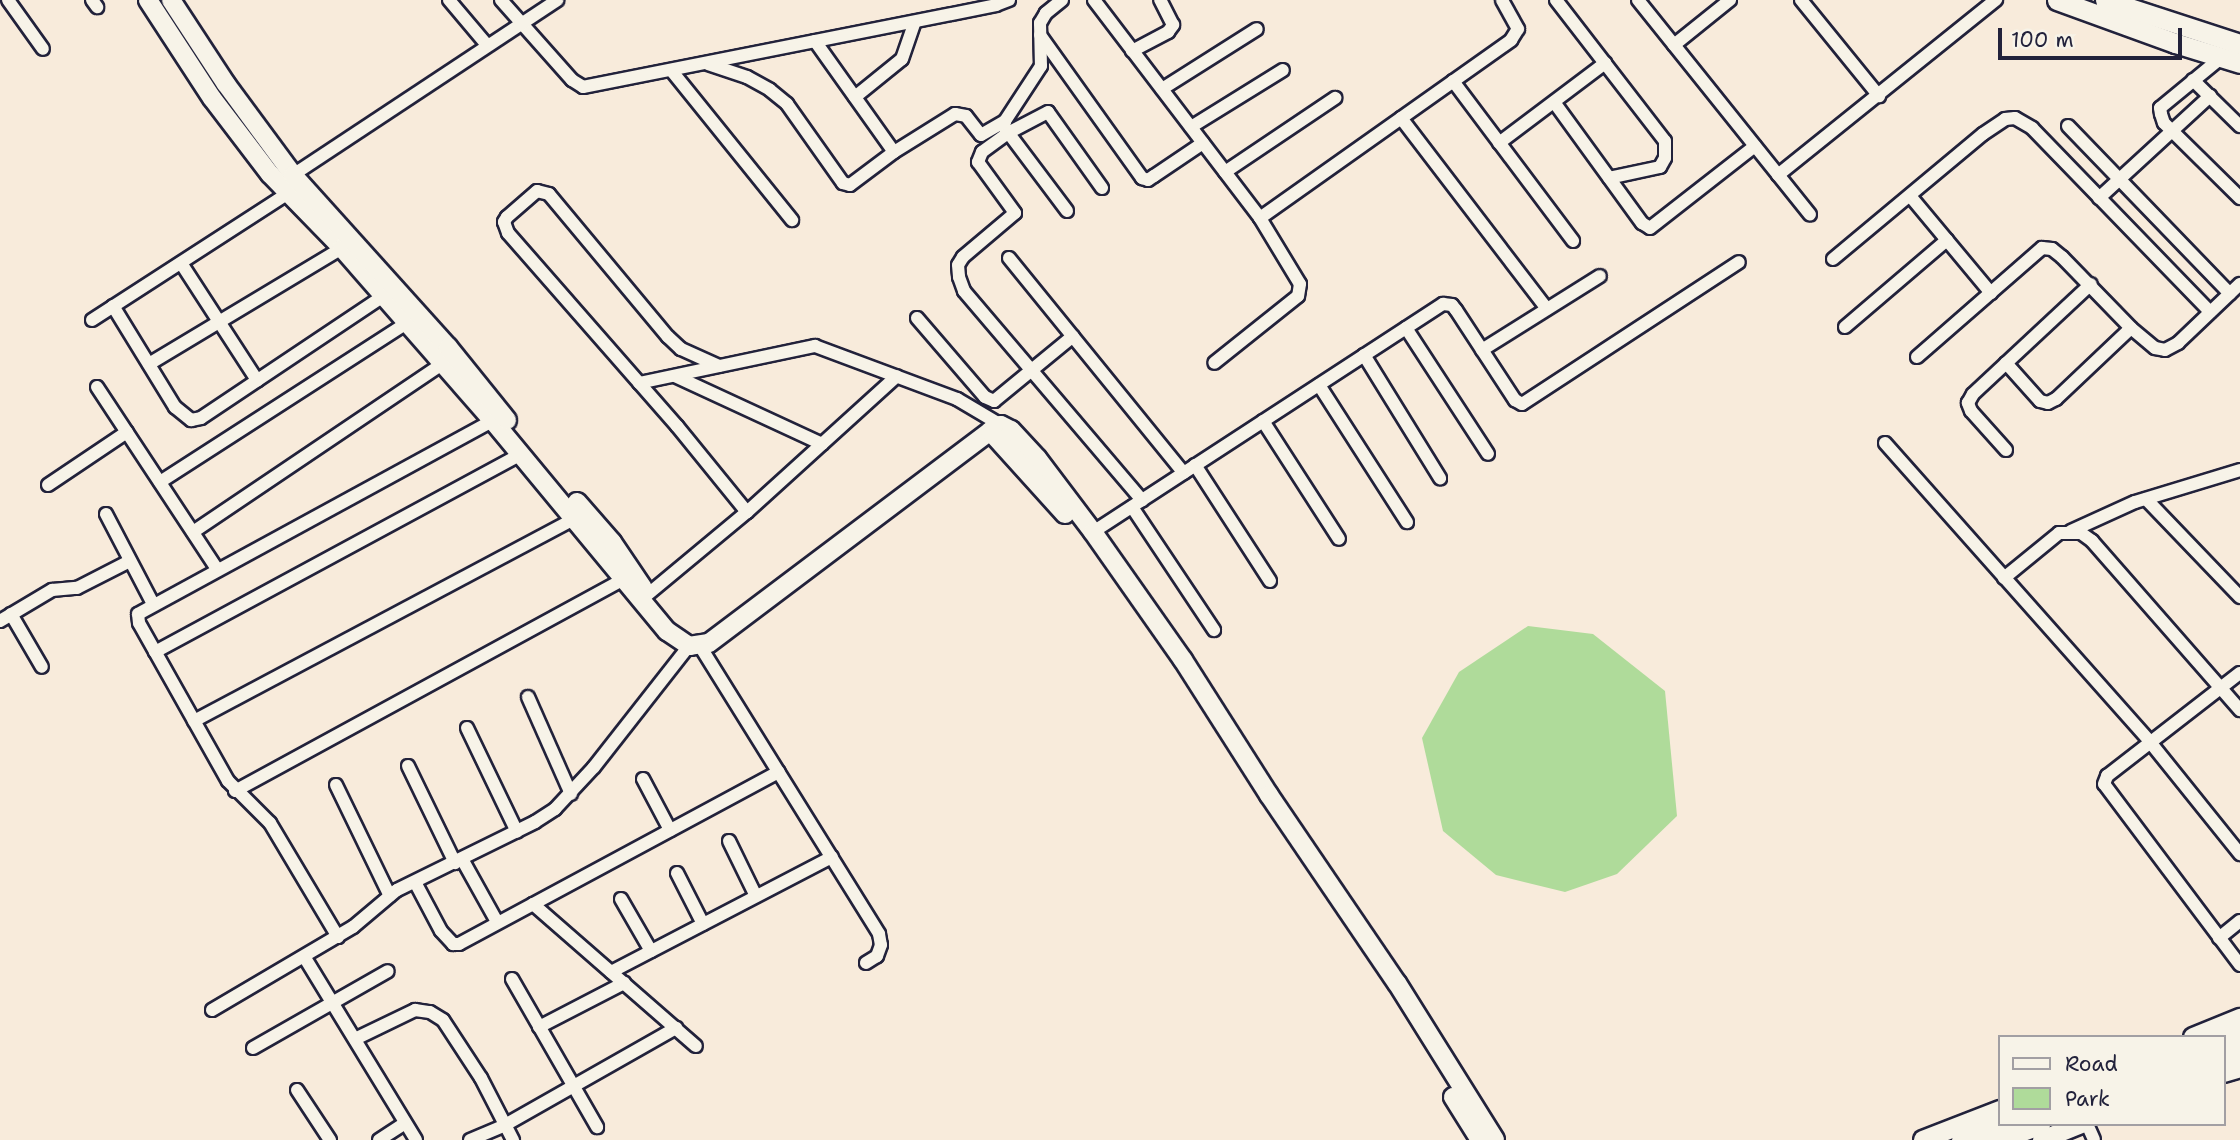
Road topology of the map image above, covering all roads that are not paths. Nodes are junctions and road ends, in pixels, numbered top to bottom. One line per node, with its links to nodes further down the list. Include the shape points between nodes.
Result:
1 (8, 0): 20 (street); 29 (street)
2 (148, 0): 58 (main road, via 212,98 270,174)
3 (171, 0): 58 (main road)
4 (449, 0): 27 (street)
5 (501, 0): 22 (street)
6 (557, 0): 22 (street)
7 (1009, 0): 19 (street)
8 (1062, 0): 24 (street, via 1045,13)
9 (1094, 0): 30 (street)
10 (1160, 0): 30 (street, via 1173,25)
11 (1502, 0): 37 (street, via 1517,23 1517,34)
12 (1556, 0): 33 (street)
13 (1638, 0): 28 (street)
14 (1730, 0): 28 (street)
15 (1801, 0): 39 (street)
16 (1996, 0): 39 (street)
17 (2057, 0): 31 (main road)
18 (2105, 0): 26 (main road)
19 (994, 3): 21 (street)
20 (0, 6)
21 (915, 22): 25 (street); 41 (street, via 896,66)
22 (522, 23): 27 (street); 34 (street, via 583,87)
23 (1257, 29): 38 (street)
24 (1040, 35): 47 (street, via 1041,66); 50 (street, via 1142,178 1148,180)
25 (815, 41): 32 (street); 41 (street)
26 (2240, 44)
27 (486, 45): 58 (street)
28 (1674, 45): 52 (street)
29 (43, 49)
30 (1132, 51): 38 (street)
31 (2231, 60): 36 (street)
32 (705, 63): 34 (street); 53 (street, via 747,77 787,104 843,183 857,181)
33 (1605, 63): 43 (street); 56 (street, via 1661,133 1665,147 1660,167)
34 (671, 70): 66 (street)
35 (1283, 70): 48 (street)
36 (2193, 80): 40 (street); 49 (street, via 2160,107 2164,123)
37 (1453, 82): 44 (street); 51 (street)
38 (1162, 89): 48 (street)
39 (1879, 96): 55 (street)
40 (2210, 96): 46 (street); 49 (street)
41 (855, 97): 53 (street)
42 (1335, 98): 54 (street)
43 (1554, 102): 51 (street); 56 (street)
44 (1401, 118): 65 (street); 80 (street)
45 (2067, 126): 57 (street)
46 (2240, 126)
47 (1007, 127): 53 (street, via 981,135 966,116 956,114); 59 (street, via 1048,112); 63 (street); 98 (street, via 978,162 1015,213 963,257 959,277 964,291)
48 (1191, 127): 50 (street)
49 (2172, 131): 57 (street); 62 (street)
50 (1203, 143): 54 (street)
51 (1499, 143): 68 (street)
52 (1755, 146): 55 (street); 56 (street, via 1650,228)
53 (894, 152)
54 (1225, 172): 65 (street)
55 (1778, 175): 64 (street)
56 (1609, 178)
57 (2120, 180): 61 (street); 76 (street)
58 (295, 184): 69 (main road); 73 (street); 105 (main road, via 448,347)
59 (1102, 188)
60 (1911, 197): 61 (street, via 1989,129 2015,118 2032,128); 67 (street); 71 (street)
61 (2099, 198): 81 (street)
62 (2240, 198)
63 (1067, 211)
64 (1810, 215)
65 (1260, 218): 93 (street, via 1297,277 1300,290)
66 (792, 220)
67 (1947, 240): 77 (street); 86 (street)
68 (1573, 241)
69 (342, 248): 78 (main road); 84 (street)
70 (1009, 258): 89 (street)
71 (1833, 260)
72 (1739, 262): 90 (street, via 1522,404)
73 (181, 263): 79 (street); 84 (street)
74 (1600, 276): 80 (street)
75 (2091, 284): 77 (street, via 2052,249 2042,248); 88 (street); 94 (street)
76 (2236, 290): 81 (street)
77 (1991, 293): 92 (street)
78 (383, 296): 85 (main road); 101 (street)
79 (114, 306): 83 (street); 95 (street)
80 (1547, 309): 90 (street)
81 (2210, 312): 88 (street, via 2165,351)
82 (917, 318): 98 (street, via 985,397 994,401)
83 (92, 320)
84 (219, 322): 95 (street); 101 (street)
85 (407, 323): 96 (main road); 117 (street)
86 (1844, 327)
87 (1406, 328): 90 (street, via 1443,304 1452,305); 91 (street); 113 (street)
88 (2131, 328): 94 (street, via 2048,403 2040,401)
89 (1073, 336): 98 (street); 114 (street)
90 (1482, 350)
91 (1364, 355): 103 (street); 116 (street)
92 (1917, 357)
93 (1214, 363)
94 (2006, 363): 111 (street, via 1968,403)
95 (149, 364): 101 (street, via 175,407 191,420)
96 (442, 364): 105 (main road); 126 (street)
97 (719, 366): 99 (street); 100 (street, via 815,346); 102 (street, via 681,349 668,337 549,194 537,191 507,217 508,233)
98 (1032, 370): 120 (street)
99 (674, 376): 102 (street); 110 (street)
100 (897, 376): 107 (street, via 957,399); 110 (street)
101 (257, 380)
102 (639, 383): 121 (street)
103 (1319, 385): 106 (street); 124 (street)
104 (97, 387): 108 (street)
105 (498, 418): 112 (main road); 123 (main road); 130 (street)
106 (1263, 421): 114 (street); 128 (street)
107 (996, 428): 127 (main road, via 1037,458); 140 (main road, via 709,643); 204 (main road, via 1084,538 1159,645 1388,989)
108 (127, 432): 117 (street); 118 (street)
109 (1885, 443): 131 (street)
110 (822, 444): 121 (street)
111 (2006, 450)
112 (521, 454): 123 (main road); 141 (street)
113 (1488, 454)
114 (1190, 469): 120 (street); 133 (street)
115 (2240, 470): 119 (street)
116 (1440, 478)
117 (160, 482): 126 (street)
118 (48, 485)
119 (2146, 499): 125 (street); 135 (street)
120 (1137, 503): 127 (street); 138 (street)
121 (747, 512): 134 (street)
122 (106, 514): 129 (street)
123 (581, 516): 132 (main road); 134 (main road, via 612,542); 147 (street)
124 (1408, 522)
125 (2071, 531): 131 (street, via 2059,533); 144 (street, via 2092,541)
126 (193, 532): 130 (street)
127 (1093, 532): 205 (main road, via 1397,983)
128 (1339, 539)
129 (130, 561): 136 (street); 137 (street, via 77,588 52,590)
130 (217, 569): 136 (street)
131 (2004, 578): 149 (street)
132 (624, 579): 139 (main road); 154 (street)
133 (1270, 581)
134 (647, 595): 139 (main road)
135 (2240, 597)
136 (153, 604): 141 (street, via 137,618)
137 (4, 616): 142 (street)
138 (1214, 630)
139 (667, 631): 140 (main road)
140 (694, 646): 151 (street); 155 (street)
141 (155, 652): 147 (street)
142 (42, 667)
143 (2240, 673): 144 (street)
144 (2219, 688): 146 (street); 149 (street)
145 (528, 697): 155 (street)
146 (2240, 710)
147 (194, 720): 154 (street)
148 (467, 728): 157 (street)
149 (2150, 742): 159 (street); 172 (street, via 2107,776 2104,784)
150 (408, 766): 161 (street)
151 (779, 772): 156 (street); 160 (street)
152 (643, 779): 156 (street)
153 (337, 785): 164 (street)
154 (235, 791): 171 (street, via 270,823)
155 (571, 794): 157 (street)
156 (670, 830): 167 (street)
157 (517, 832): 161 (street)
158 (729, 841): 165 (street)
159 (2240, 854)
160 (832, 857): 165 (street); 175 (street, via 879,934 877,956)
161 (458, 861): 163 (street); 169 (street)
162 (677, 873): 170 (street)
163 (415, 882): 164 (street); 169 (street, via 440,931 453,944)
164 (390, 895): 171 (street)
165 (757, 896): 170 (street)
166 (621, 899): 173 (street)
167 (533, 904): 169 (street); 178 (street)
168 (2240, 921): 172 (street)
169 (497, 922)
170 (703, 924): 173 (street)
171 (338, 937): 174 (street)
172 (2219, 938): 176 (street)
173 (651, 951): 178 (street)
174 (305, 958): 181 (street); 182 (street)
175 (866, 963)
176 (2240, 965)
177 (388, 971): 181 (street)
178 (611, 972): 180 (street)
179 (512, 979): 184 (street)
180 (624, 983): 184 (street); 185 (street)
181 (334, 1004): 187 (street); 189 (street)
182 (212, 1010)
183 (2240, 1018): 186 (main road)
184 (539, 1027): 190 (street)
185 (676, 1028): 188 (street); 190 (street)
186 (2198, 1035)
187 (355, 1039): 193 (street); 194 (street, via 415,1010 443,1020)
188 (696, 1046)
189 (253, 1048)
190 (572, 1087): 194 (street); 198 (street)
191 (297, 1090): 199 (street)
192 (1998, 1111): 206 (main road)
193 (405, 1123): 200 (street); 201 (street)
194 (505, 1125): 202 (street); 203 (street)
195 (1999, 1126): 207 (highway)
196 (2034, 1126): 208 (highway)
197 (2076, 1126): 209 (main road)
198 (597, 1127)
199 (330, 1140)
200 (379, 1140)
201 (416, 1140)
202 (470, 1140)
203 (513, 1140)
204 (1480, 1140)
205 (1494, 1140)
206 (1923, 1140)
207 (1962, 1140)
208 (1995, 1140)
209 (2042, 1140)

